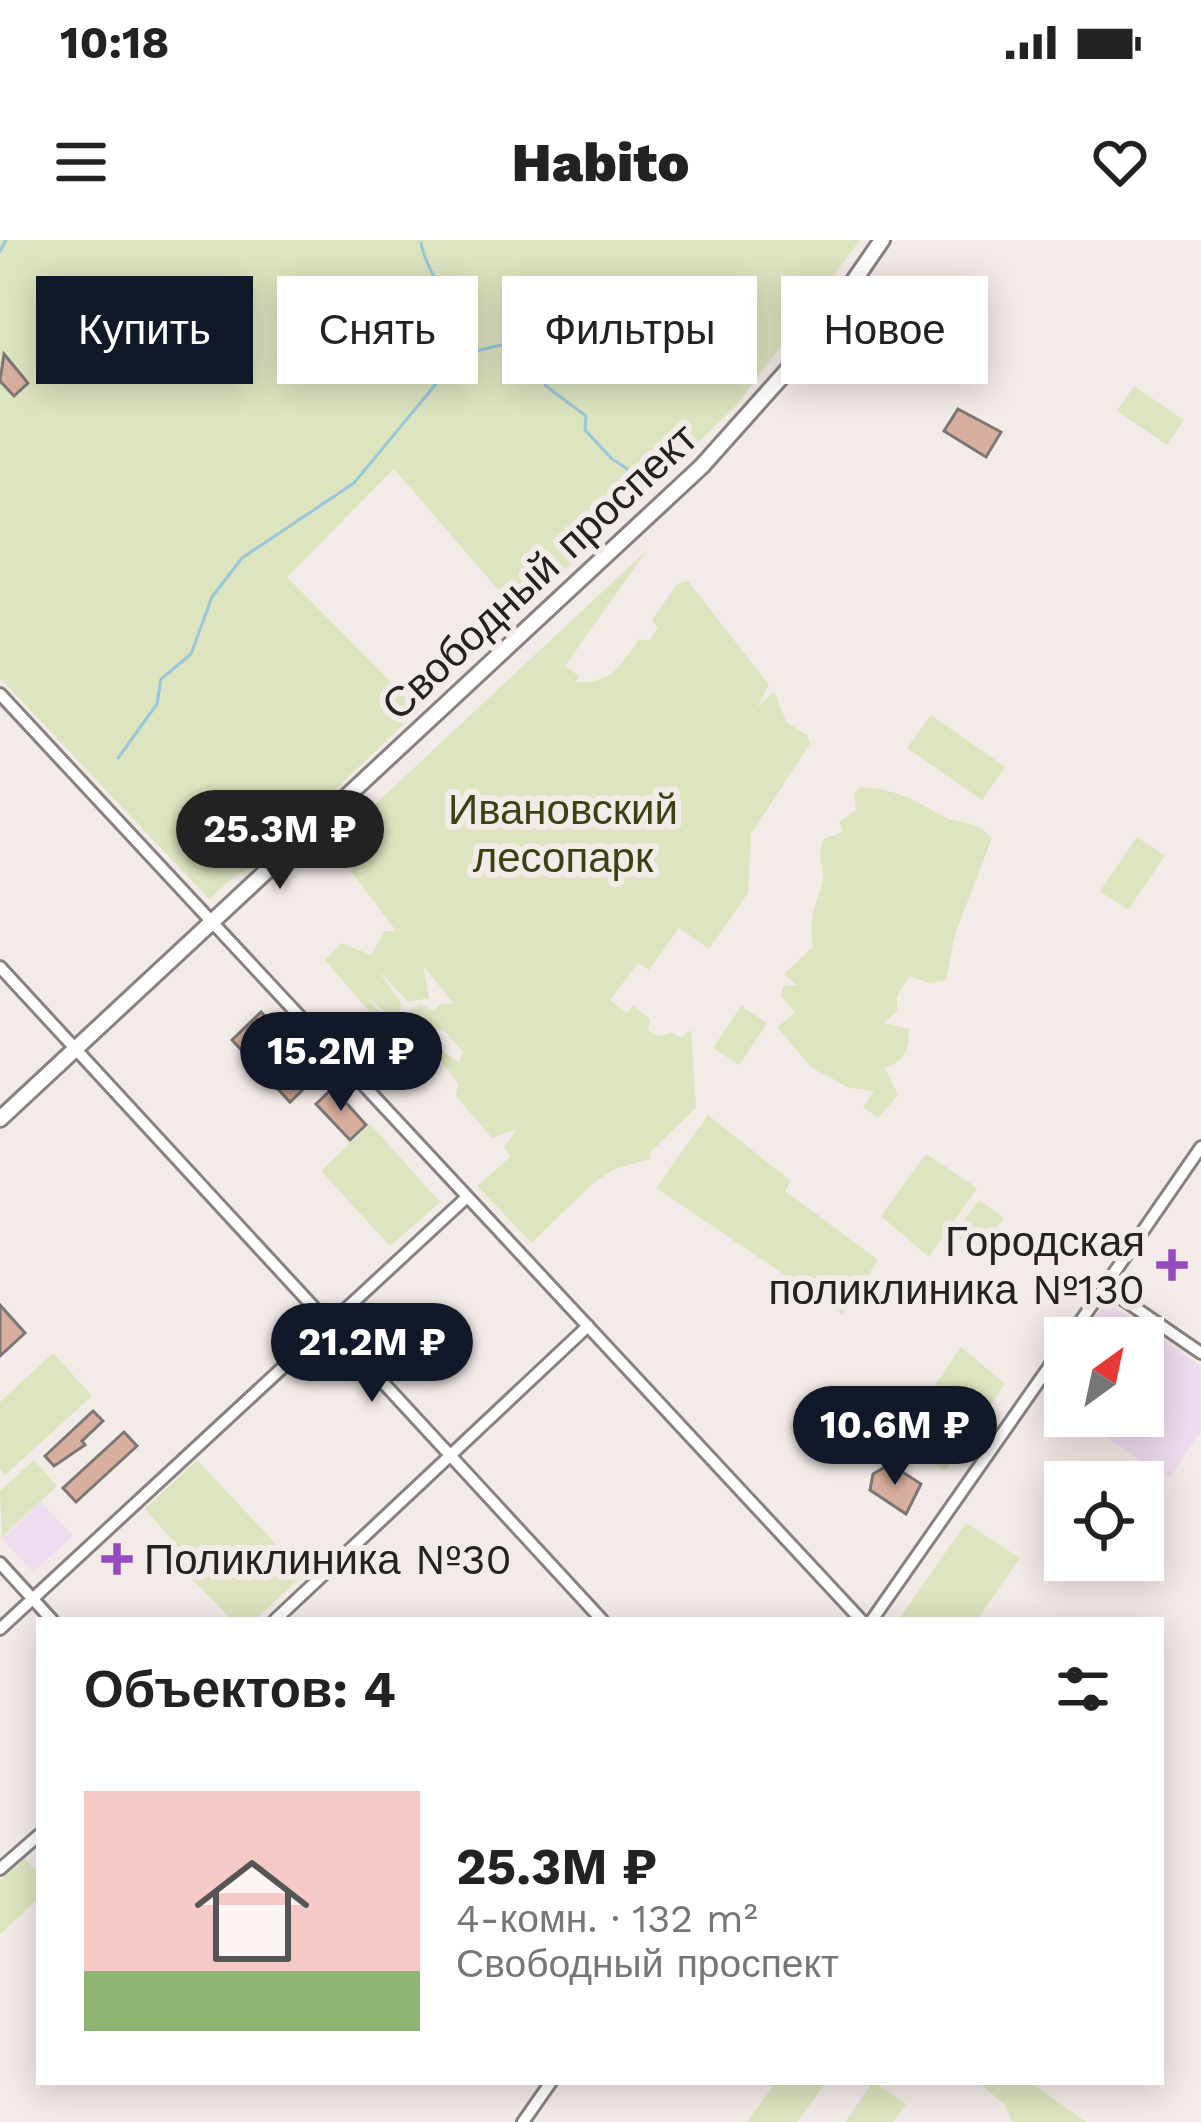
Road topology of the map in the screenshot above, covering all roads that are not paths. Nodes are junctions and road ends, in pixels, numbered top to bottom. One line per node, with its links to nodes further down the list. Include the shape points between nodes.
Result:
1 (882, 240): 3 (main road, Свободный проспект, via 809,346 702,466)
2 (0, 694): 3 (street)
3 (212, 923): 5 (main road, Свободный проспект); 8 (street)
4 (0, 967): 5 (street)
5 (73, 1050): 6 (main road, Свободный проспект); 11 (street)
6 (0, 1119)
7 (1201, 1147): 9 (street)
8 (467, 1197): 11 (street); 12 (street)
9 (1105, 1287): 10 (street); 13 (street)
10 (1084, 1317)
11 (328, 1323): 15 (street); 17 (street)
12 (588, 1327): 15 (street); 21 (street)
13 (1201, 1353)
14 (1044, 1374): 22 (street)
15 (451, 1456): 19 (street); 20 (street)
16 (0, 1563): 17 (street)
17 (33, 1599): 18 (street); 23 (street)
18 (49, 1617)
19 (278, 1617)
20 (599, 1617)
21 (858, 1617)
22 (874, 1617)
23 (0, 1629)
24 (36, 1838): 25 (street)
25 (0, 1869)
26 (548, 2085): 27 (street)
27 (523, 2122)

